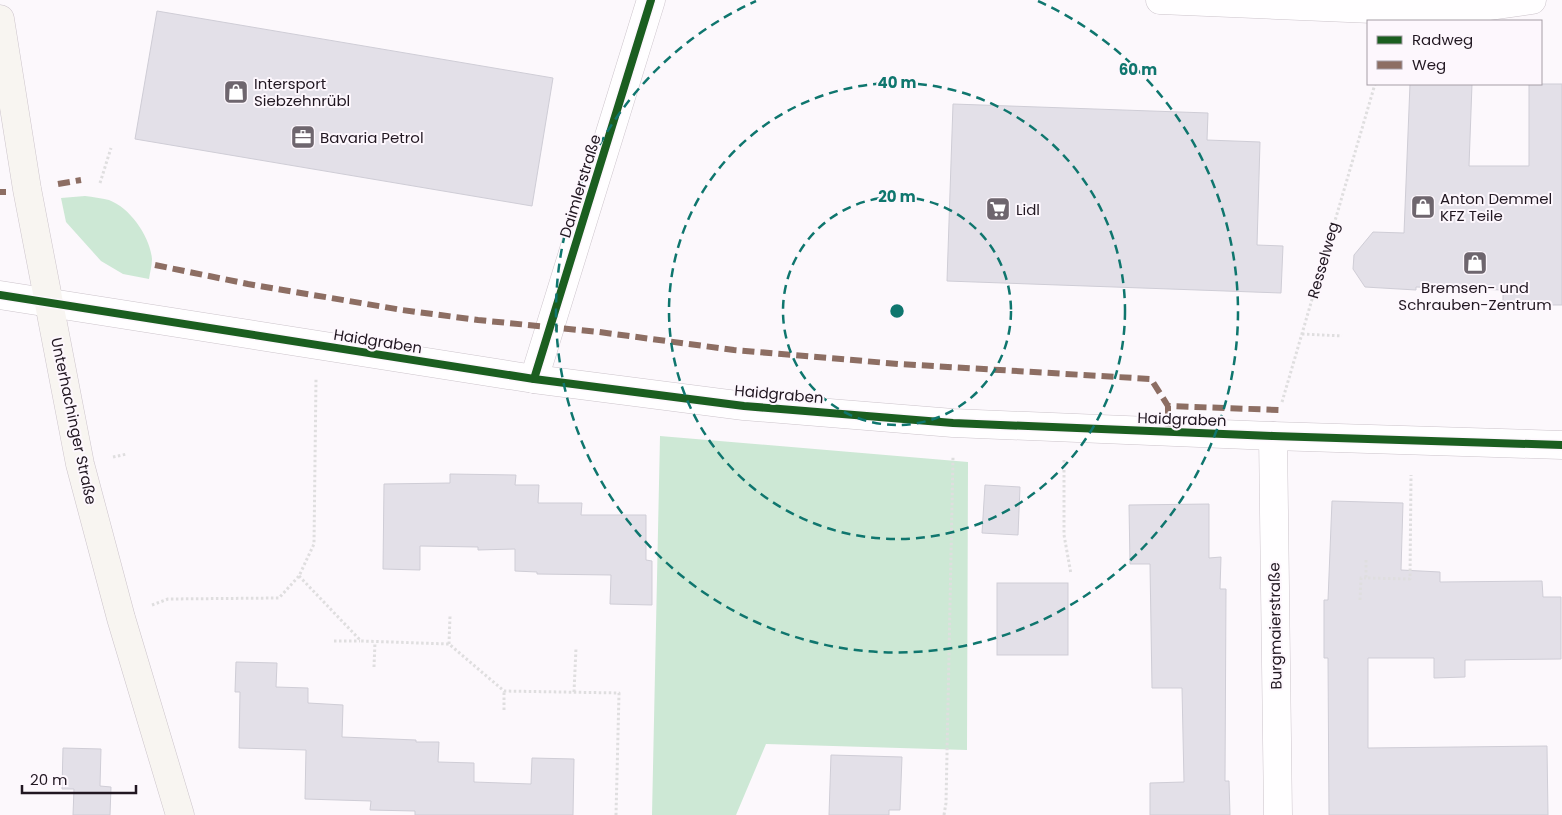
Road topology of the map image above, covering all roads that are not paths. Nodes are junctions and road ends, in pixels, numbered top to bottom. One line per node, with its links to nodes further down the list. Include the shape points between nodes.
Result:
1 (651, 0): 7 (street, Daimlerstraße)
2 (1160, 0): 3 (street, via 1396,10 1483,7)
3 (1532, 0)
4 (0, 19): 6 (main road, Unterhachinger Straße)
5 (0, 295): 6 (street, Haidgraben)
6 (49, 304): 7 (street, Haidgraben); 10 (main road, Unterhachinger Straße, via 80,464 121,618)
7 (534, 379): 8 (street, Haidgraben, via 744,406 953,424)
8 (1272, 436): 9 (street, Haidgraben); 11 (street, Burgmaierstraße)
9 (1562, 445)
10 (180, 815)
11 (1278, 815)

